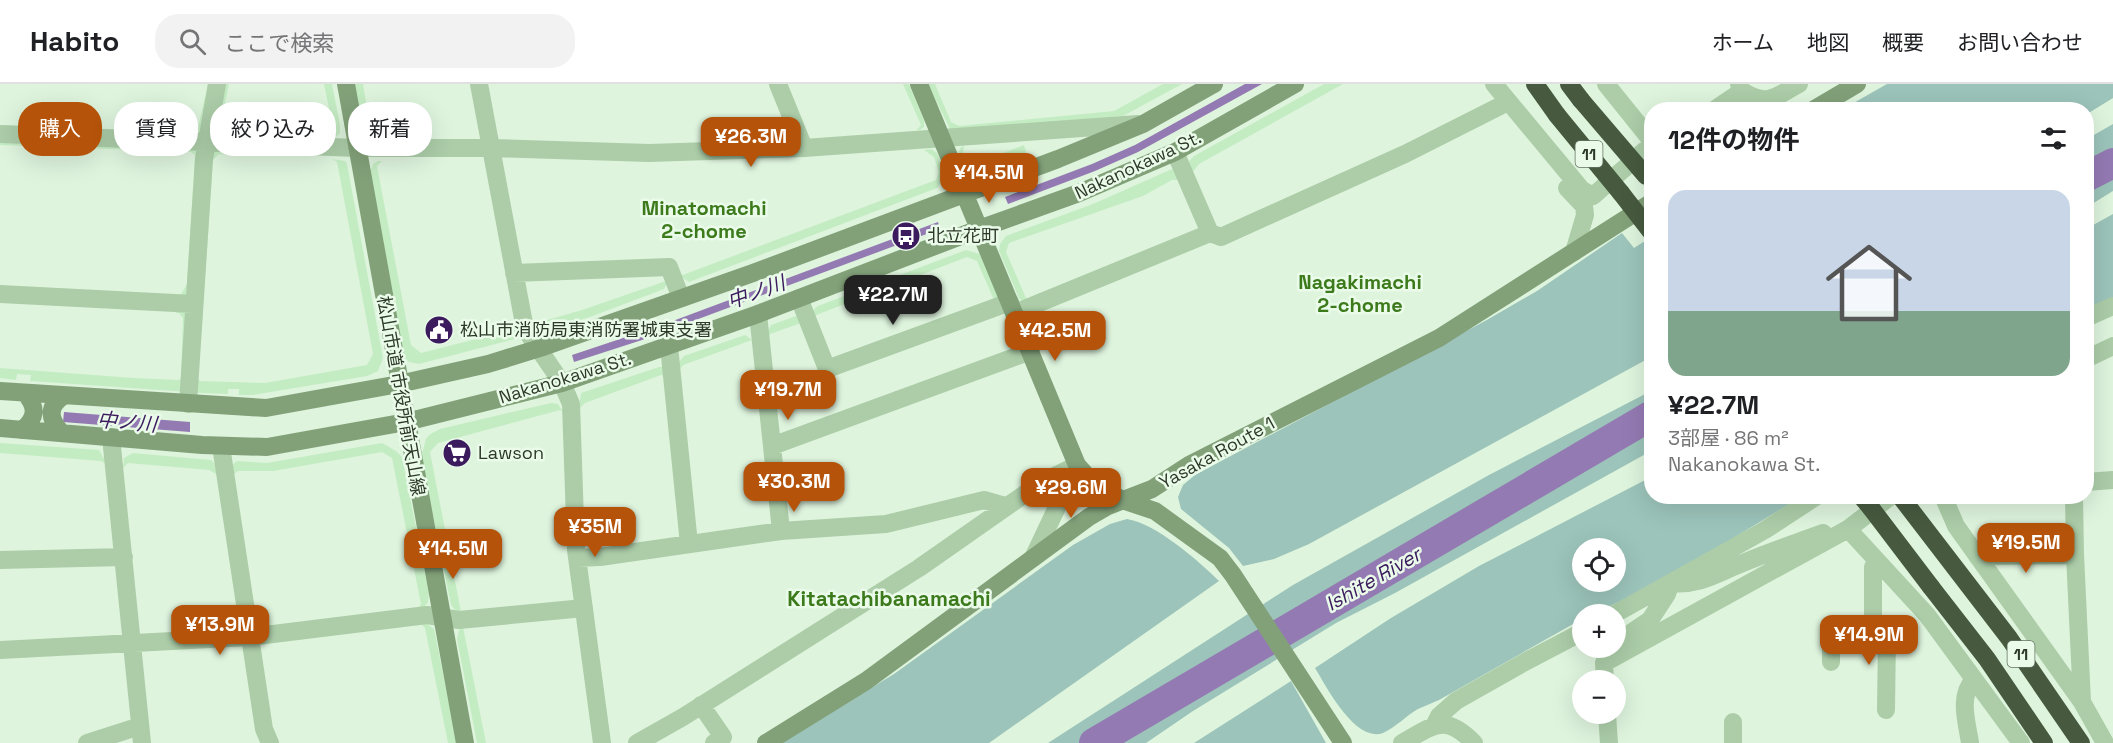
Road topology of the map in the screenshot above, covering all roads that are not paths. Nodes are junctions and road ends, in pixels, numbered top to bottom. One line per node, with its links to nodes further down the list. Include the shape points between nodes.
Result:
1 (217, 84): 27 (street)
2 (345, 84): 15 (street, 松山市道 市役所前天山線)
3 (479, 84): 25 (street)
4 (778, 84): 26 (street)
5 (919, 84): 22 (street)
6 (1214, 84): 19 (street, Nakanokawa St.)
7 (1295, 84): 29 (street, Nakanokawa St.)
8 (1494, 84): 16 (street)
9 (1535, 84): 34 (highway, 11, bridge)
10 (1569, 84): 32 (highway, 11, bridge)
11 (1606, 84): 20 (street)
12 (1799, 84): 14 (street, via 1770,100 1758,100)
13 (1857, 84): 18 (street)
14 (1741, 88): 17 (street)
15 (348, 102)
16 (1508, 102): 31 (street); 36 (street, via 1405,154 1221,237)
17 (1728, 102)
18 (1827, 102)
19 (1143, 124): 22 (street); 33 (street, Nakanokawa St.)
20 (1644, 131)
21 (0, 134): 27 (street, via 146,136)
22 (942, 139): 26 (street); 33 (street)
23 (348, 148): 27 (street, via 228,143)
24 (432, 148): 25 (street)
25 (491, 148): 26 (street, via 649,153); 38 (street)
26 (804, 148)
27 (205, 151): 42 (street)
28 (1644, 151): 31 (street, via 1593,196 1582,190)
29 (1175, 152): 35 (street, Nakanokawa St., via 1079,193); 36 (street)
30 (358, 156): 53 (street, 松山市道 市役所前天山線)
31 (1560, 165): 37 (street, via 1562,181 1584,206)
32 (1644, 173)
33 (965, 193): 35 (street); 40 (street, Nakanokawa St.)
34 (1644, 223): 37 (street, Yasaka Route 1)
35 (979, 229): 41 (street, Nakanokawa St.); 44 (street)
36 (1210, 233): 44 (street)
37 (1574, 252): 68 (street, Yasaka Route 1, via 1439,338)
38 (514, 273): 40 (street, via 669,267); 49 (street, via 525,329)
39 (0, 294): 42 (street)
40 (681, 298): 49 (street, Nakanokawa St.)
41 (799, 298): 44 (street, via 827,369); 45 (street, Nakanokawa St.)
42 (185, 303): 56 (street)
43 (2113, 306): 46 (street)
44 (1013, 308): 50 (street)
45 (758, 314): 47 (street, Nakanokawa St.); 64 (street)
46 (2094, 314)
47 (669, 346): 52 (street, Nakanokawa St.); 78 (street)
48 (2113, 346): 51 (street)
49 (540, 348): 52 (street); 53 (street, Nakanokawa St.)
50 (1031, 351): 64 (street); 65 (street)
51 (2094, 355)
52 (562, 382): 58 (street, Nakanokawa St.); 82 (street, via 571,404)
53 (399, 384): 56 (street, Nakanokawa St., via 266,408); 58 (street, 松山市道 市役所前天山線)
54 (0, 391): 55 (street, Nakanokawa St.)
55 (25, 393): 57 (street, Nakanokawa St.); 60 (street, via 34,411 31,422)
56 (188, 395): 57 (street, Nakanokawa St.)
57 (63, 396): 61 (street, via 54,402 51,411 53,425)
58 (406, 422): 63 (street, Nakanokawa St., via 267,447); 89 (street, 松山市道 市役所前天山線)
59 (0, 428): 60 (street, Nakanokawa St.)
60 (22, 430): 61 (street, Nakanokawa St.)
61 (62, 433): 62 (street, Nakanokawa St.)
62 (111, 437): 63 (street, Nakanokawa St.); 80 (street)
63 (221, 446): 91 (street)
64 (772, 446): 77 (street)
65 (1077, 465): 68 (street, via 1097,487); 75 (street); 83 (street)
66 (2113, 480): 67 (street)
67 (2094, 481)
68 (1125, 501): 83 (street, Yasaka Route 1, via 1089,517); 113 (street, via 1155,511 1220,558)
69 (1805, 504): 86 (street)
70 (1868, 504): 120 (highway, 11, bridge, via 1987,659)
71 (1881, 504): 76 (street)
72 (1906, 504): 121 (highway, 11, via 2009,638)
73 (1946, 504): 81 (street)
74 (2074, 504): 79 (street)
75 (1005, 506): 77 (street, via 984,501 886,524); 100 (street, via 919,568)
76 (1848, 530): 85 (street); 86 (street, via 1825,532 1701,582); 97 (street)
77 (781, 531): 78 (street)
78 (689, 544): 82 (street)
79 (2074, 555): 81 (street); 99 (street)
80 (124, 556): 84 (street); 94 (street)
81 (1977, 556): 99 (street)
82 (577, 558): 87 (street)
83 (1033, 558): 112 (street, Yasaka Route 1, via 866,681)
84 (0, 560)
85 (1877, 561): 90 (street, via 1873,567); 98 (street, via 1927,615)
86 (1671, 583): 88 (street); 93 (street, via 1650,620)
87 (584, 608): 89 (street, via 459,620); 109 (street)
88 (1626, 608)
89 (441, 617): 91 (street, via 427,615); 108 (street, 松山市道 市役所前天山線)
90 (1873, 635): 96 (street, via 1831,635); 101 (street, via 1887,635)
91 (249, 637): 94 (street); 107 (street, via 264,729)
92 (1572, 637): 103 (street, via 1456,701)
93 (1626, 637)
94 (133, 643): 95 (street); 105 (street)
95 (0, 650)
96 (1831, 662)
97 (1606, 664)
98 (1974, 679): 118 (street, via 1964,697); 119 (street)
99 (2082, 702): 122 (street)
100 (701, 705): 110 (street); 111 (street, via 723,737)
101 (1886, 710)
102 (1733, 722): 117 (street)
103 (1435, 724): 114 (street); 115 (street, via 1449,725)
104 (1608, 724): 116 (street)
105 (141, 735): 106 (street)
106 (87, 743)
107 (270, 743)
108 (465, 743)
109 (602, 743)
110 (637, 743)
111 (714, 743)
112 (766, 743)
113 (1343, 743)
114 (1402, 743)
115 (1474, 743)
116 (1609, 743)
117 (1733, 743)
118 (1970, 743)
119 (2021, 743)
120 (2044, 743)
121 (2081, 743)
122 (2105, 743)

